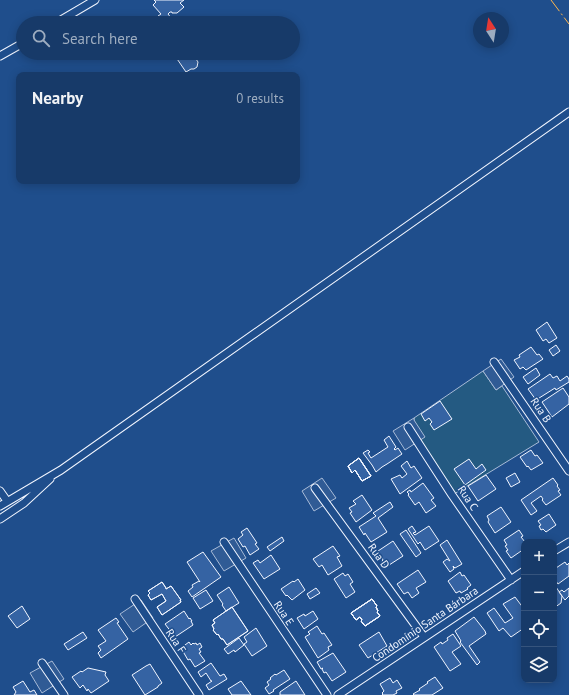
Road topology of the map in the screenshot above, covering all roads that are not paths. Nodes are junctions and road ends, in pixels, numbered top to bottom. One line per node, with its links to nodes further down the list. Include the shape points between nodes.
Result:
1 (95, 0): 2 (street)
2 (68, 16)
3 (16, 47): 4 (street)
4 (0, 56)
5 (569, 112): 8 (street)
6 (494, 362): 9 (street, Rua B)
7 (408, 427): 19 (street, Rua C)
8 (61, 470): 12 (street); 14 (street, via 24,503)
9 (569, 471)
10 (315, 488): 21 (street, Rua D)
11 (0, 491): 12 (street)
12 (7, 501): 13 (street)
13 (0, 506)
14 (0, 519)
15 (224, 542): 25 (street, Rua E)
16 (569, 542): 17 (street)
17 (557, 550)
18 (521, 573): 19 (street, Condomínio Santa Bárbara)
19 (511, 580): 21 (street, Condomínio Santa Bárbara)
20 (135, 599): 24 (street, Rua F)
21 (424, 637): 26 (street, Condomínio Santa Bárbara)
22 (42, 663): 23 (street)
23 (64, 695)
24 (199, 695)
25 (327, 695)
26 (338, 695)

